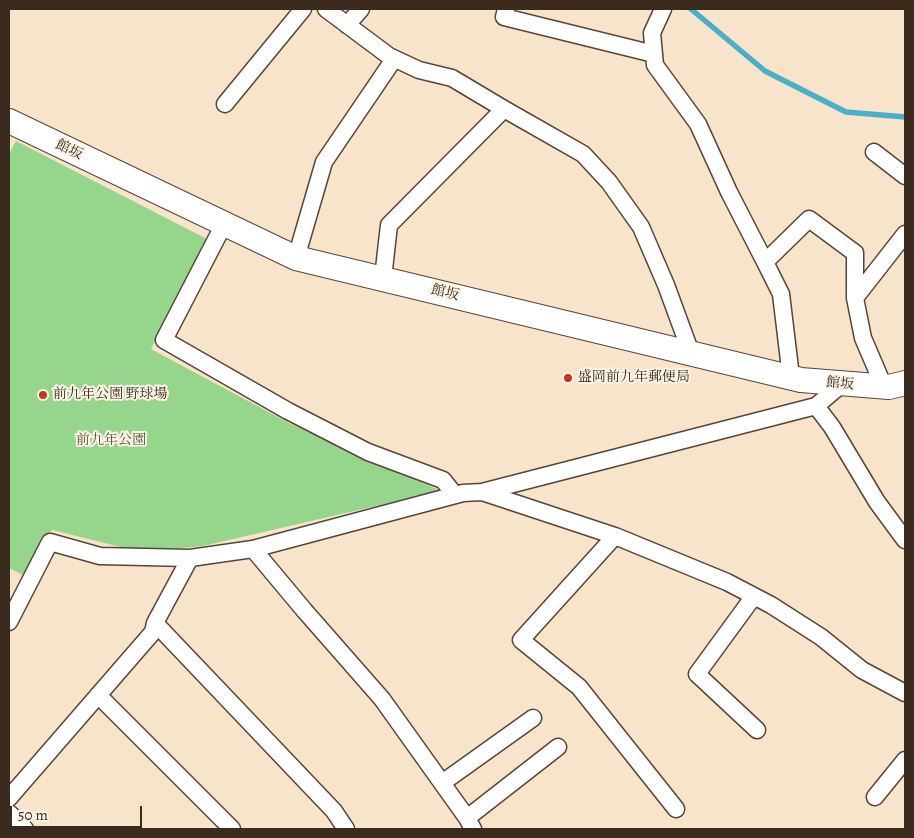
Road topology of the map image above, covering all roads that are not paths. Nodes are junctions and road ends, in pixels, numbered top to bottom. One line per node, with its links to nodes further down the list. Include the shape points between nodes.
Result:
1 (304, 9): 9 (street)
2 (326, 9): 6 (street)
3 (361, 9): 6 (street)
4 (506, 9): 7 (street, via 504,17)
5 (663, 9): 7 (street, via 652,33)
6 (347, 24): 8 (street)
7 (654, 54): 17 (street, via 655,65 698,124)
8 (394, 59): 10 (street, via 419,70 452,78); 16 (street, via 324,162)
9 (225, 104)
10 (504, 110): 18 (street, via 389,225); 20 (street, via 583,154 609,182 641,227)
11 (10, 125): 14 (main road, 館坂)
12 (874, 152): 13 (street)
13 (905, 176)
14 (224, 224): 16 (main road, 館坂); 26 (street, via 164,340 288,411 368,452 442,480)
15 (905, 234): 19 (street)
16 (296, 258): 18 (main road, 館坂)
17 (765, 262): 19 (street, via 809,219 855,253); 21 (street, via 781,294)
18 (383, 278): 20 (main road, 館坂)
19 (855, 298): 23 (street, via 863,338)
20 (690, 353): 21 (main road, 館坂)
21 (791, 378): 22 (main road, 館坂)
22 (842, 384): 23 (main road, 館坂); 24 (street)
23 (894, 385)
24 (816, 406): 25 (street); 28 (street)
25 (482, 492): 26 (street); 27 (street)
26 (455, 495): 29 (street)
27 (615, 536): 31 (street); 43 (street, via 521,640 579,688)
28 (905, 540)
29 (253, 549): 30 (street); 40 (street, via 382,700)
30 (190, 558): 32 (street, via 100,556 50,542); 33 (street)
31 (754, 596): 34 (street, via 821,637 862,670); 37 (street, via 697,674)
32 (9, 622)
33 (155, 623): 35 (street, via 153,632); 48 (street, via 334,811)
34 (905, 693)
35 (98, 695): 42 (street); 47 (street)
36 (533, 718): 40 (street)
37 (757, 730)
38 (558, 747): 45 (street)
39 (905, 760): 41 (street)
40 (442, 783): 45 (street)
41 (875, 797)
42 (9, 798)
43 (676, 809)
44 (9, 812): 46 (street)
45 (470, 823)
46 (25, 829)
47 (232, 829)
48 (346, 829)

